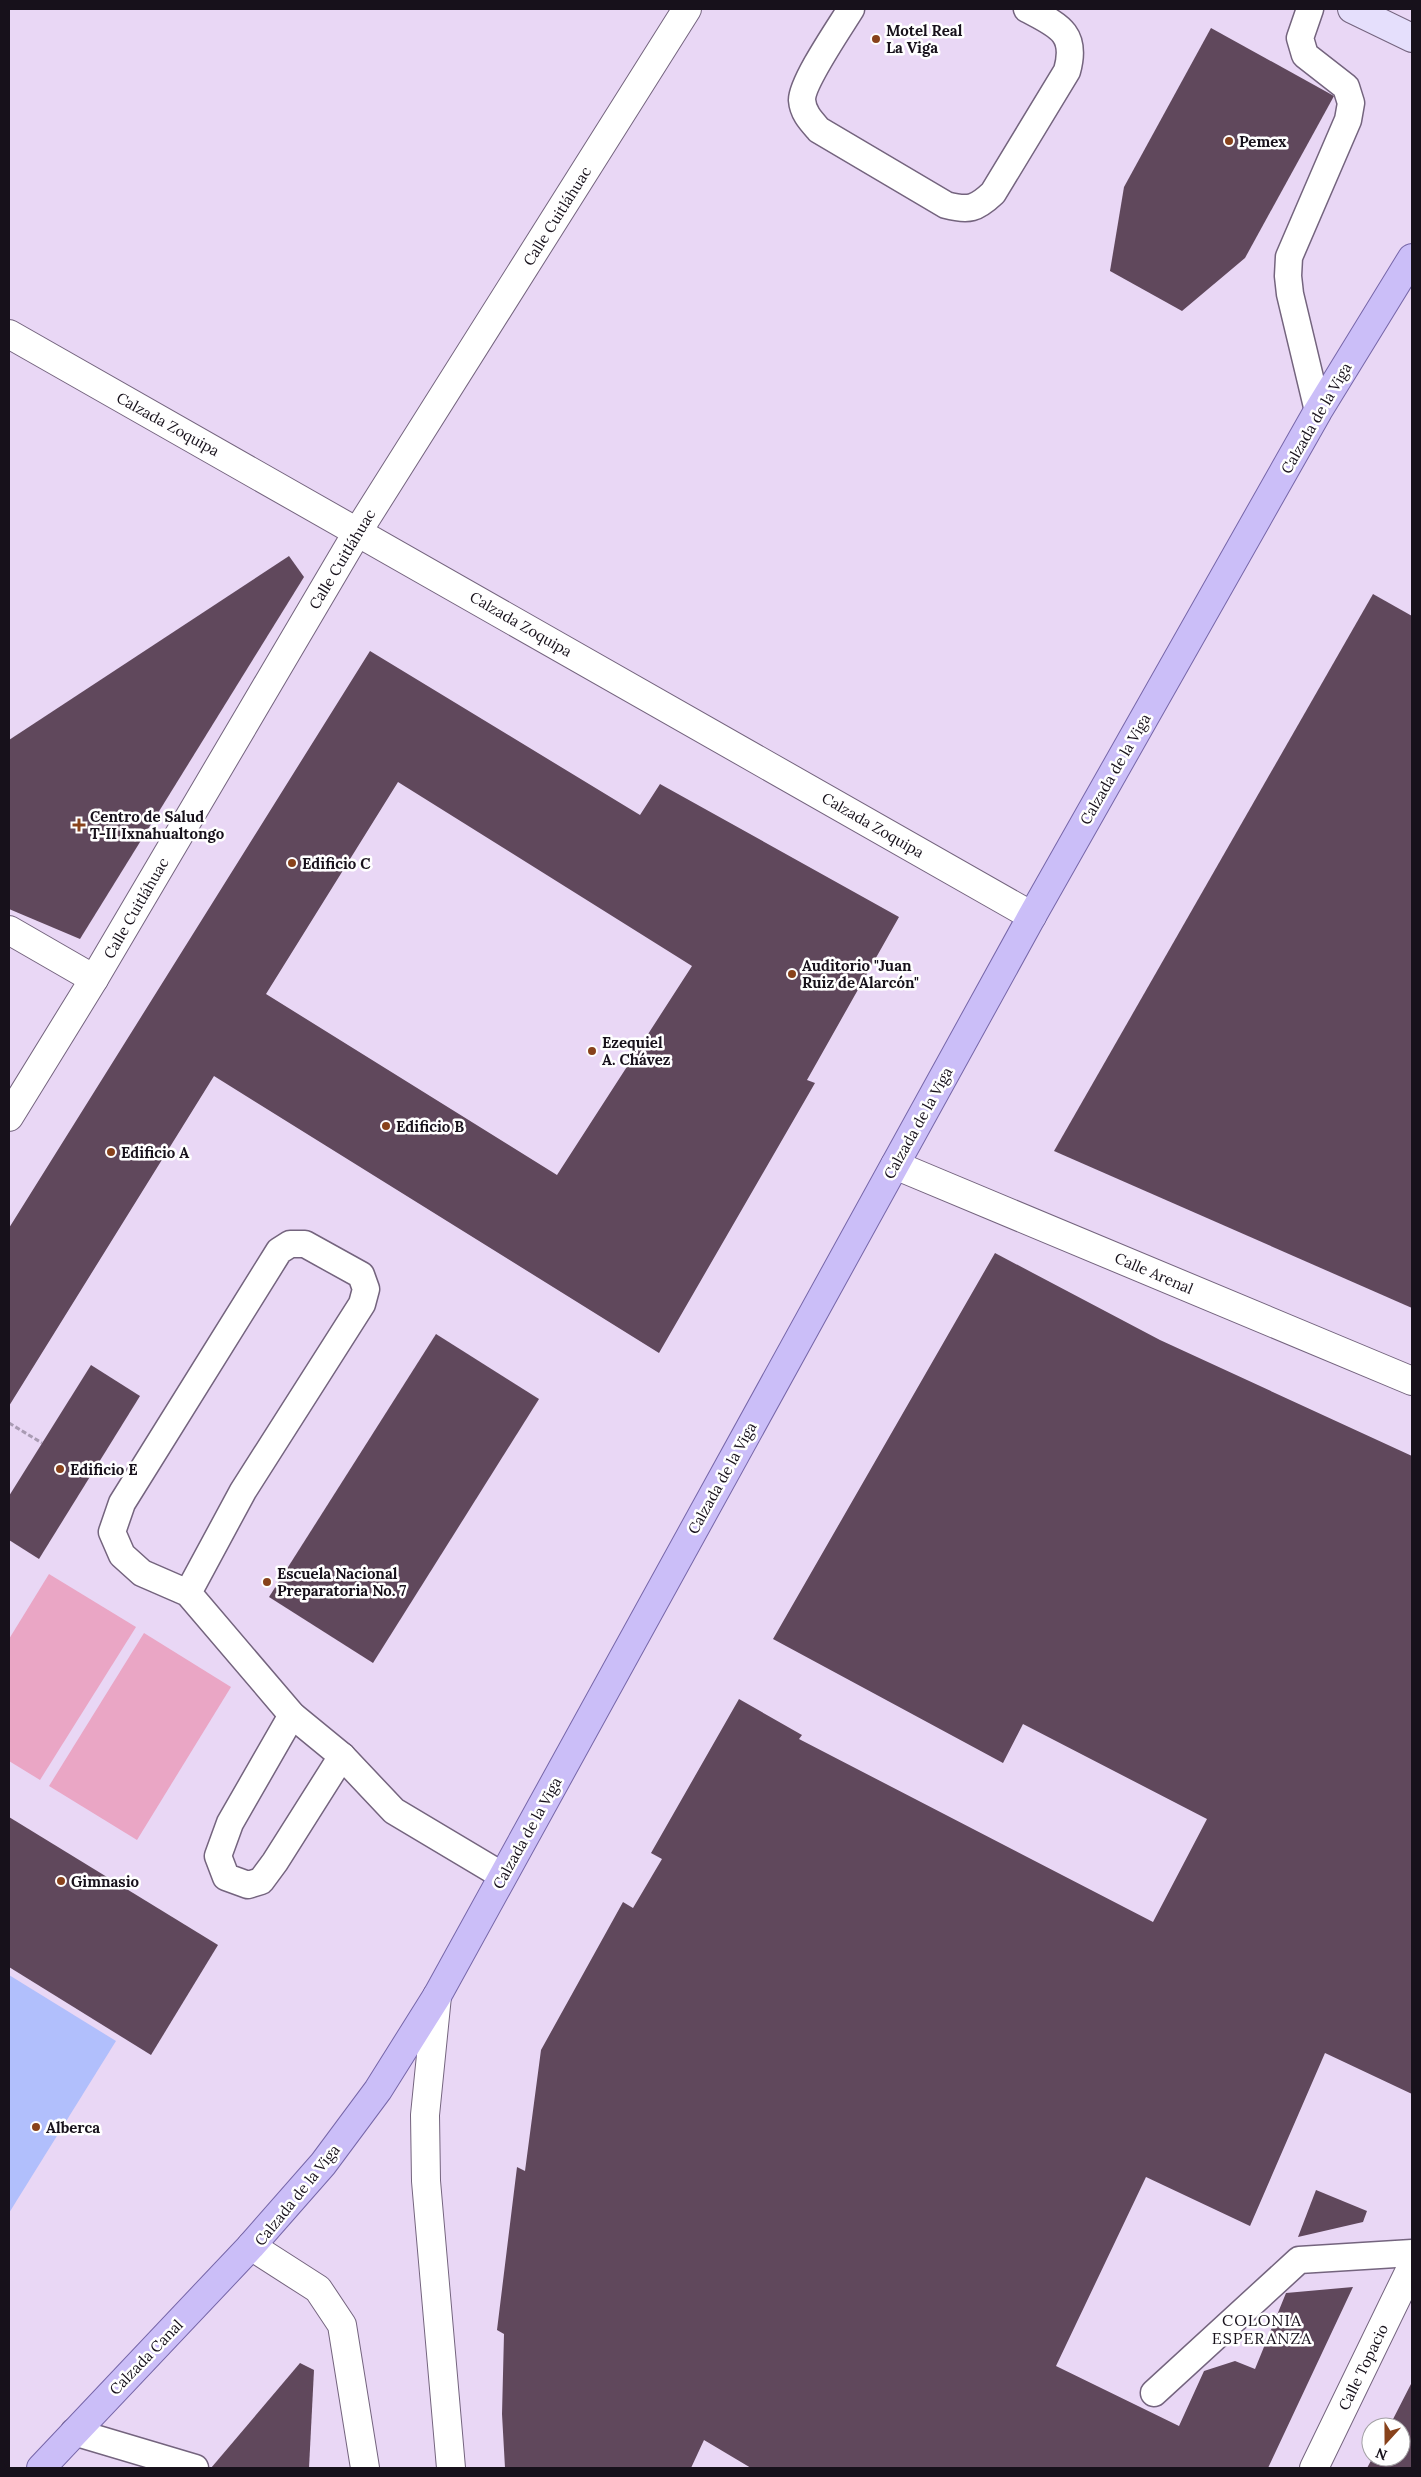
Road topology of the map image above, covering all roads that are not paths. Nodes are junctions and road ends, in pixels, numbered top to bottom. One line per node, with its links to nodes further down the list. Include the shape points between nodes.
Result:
1 (687, 9): 10 (street, Calle Cuitláhuac)
2 (850, 9): 3 (lane, via 807,83 802,100 806,117 819,130 946,205 963,210 980,206 993,193 1066,71 1071,54 1067,37 1054,24)
3 (1027, 9)
4 (1310, 9): 9 (lane, via 1300,38 1305,55 1346,87 1351,103 1348,120 1289,257 1290,294)
5 (1352, 9): 6 (main road)
6 (1412, 38)
7 (1412, 258): 9 (main road, Calzada de la Viga)
8 (9, 334): 10 (street, Calzada Zoquipa)
9 (1318, 411): 11 (main road, Calzada de la Viga)
10 (358, 531): 11 (street, Calzada Zoquipa); 13 (street, Calle Cuitláhuac)
11 (1032, 916): 15 (main road, Calzada de la Viga)
12 (9, 930): 13 (street)
13 (94, 979): 14 (street, Calle Cuitláhuac)
14 (9, 1117)
15 (895, 1165): 16 (street, Calle Arenal); 20 (main road, Calzada de la Viga)
16 (1412, 1381)
17 (188, 1593): 17 (lane, via 243,1490 362,1304 366,1289 361,1275 305,1244 290,1244 279,1251 122,1503 112,1532 122,1554 142,1573); 18 (lane)
18 (292, 1715): 19 (lane); 19 (lane, via 230,1823 218,1856 226,1877 248,1886 261,1881)
19 (342, 1756): 20 (lane, via 394,1811)
20 (503, 1876): 21 (main road, Calzada de la Viga)
21 (437, 1996): 22 (main road, Calzada de la Viga, via 378,2090 324,2164); 30 (street, Calzada de la Viga, via 425,2116 426,2181)
22 (251, 2246): 26 (main road, Calzada Canal); 29 (street, Calzada de la Viga, via 318,2289 342,2325)
23 (1412, 2253): 25 (lane, via 1299,2260)
24 (1412, 2266): 31 (street, Calle Topacio)
25 (1154, 2393)
26 (74, 2432): 27 (main road, Calzada Canal); 28 (lane)
27 (41, 2468)
28 (195, 2468)
29 (365, 2468)
30 (451, 2468)
31 (1314, 2468)

